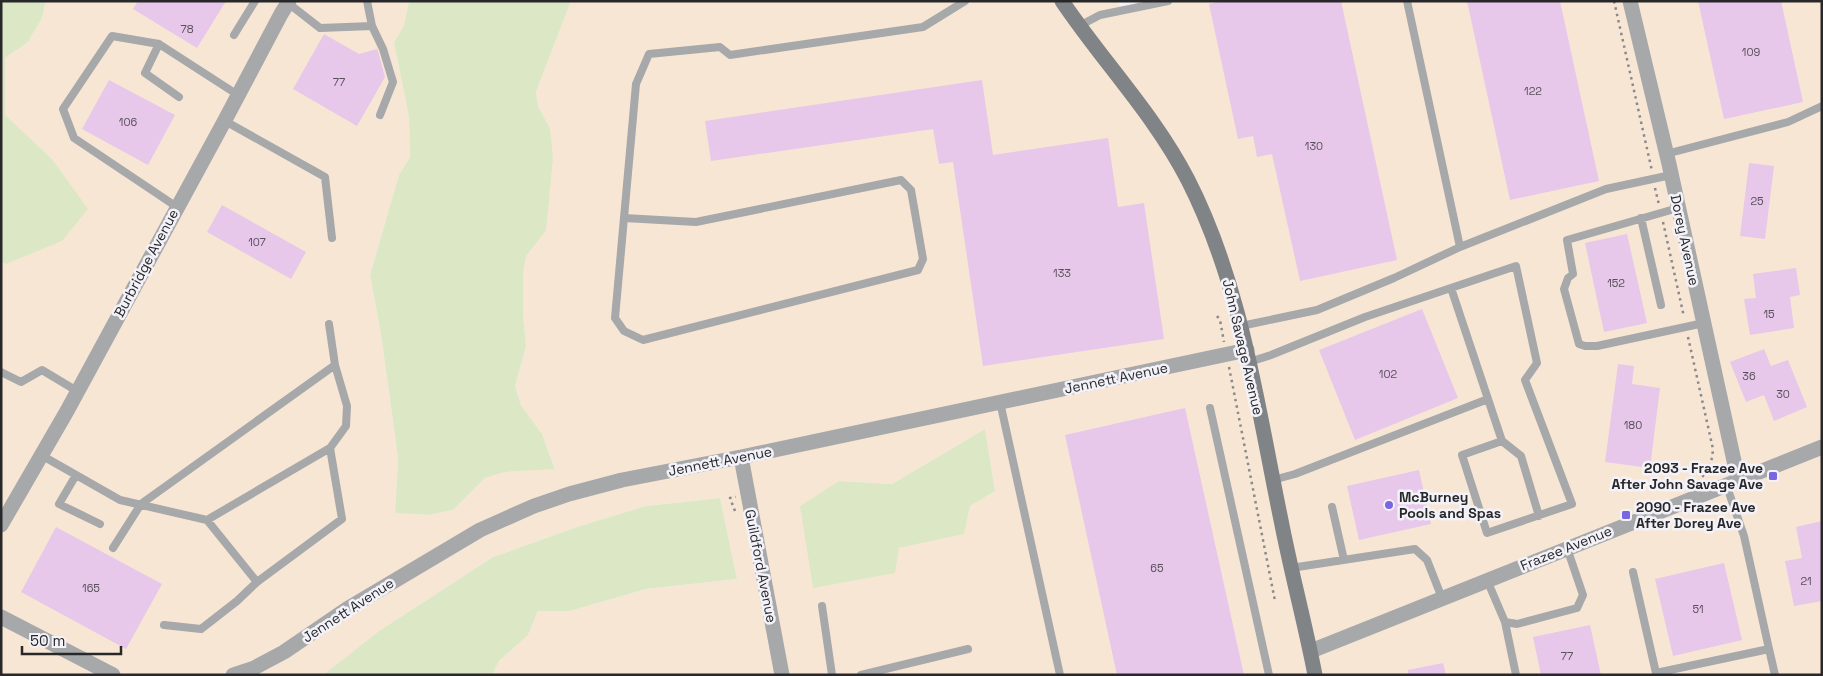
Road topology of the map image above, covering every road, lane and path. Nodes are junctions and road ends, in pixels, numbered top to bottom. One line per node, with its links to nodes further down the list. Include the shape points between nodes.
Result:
1 (255, 1): 12 (lane)
2 (367, 1): 10 (lane)
3 (965, 1): 25 (lane, via 923,28 730,55 720,47 648,54 636,84)
4 (1062, 1): 11 (main road, John Savage Avenue)
5 (1168, 1): 11 (lane, via 1100,15)
6 (1407, 1): 28 (lane)
7 (1614, 1): 21 (path)
8 (1630, 1): 19 (street, Dorey Avenue)
9 (289, 2): 10 (lane, via 320,28); 14 (street, Burbridge Avenue)
10 (372, 26): 17 (lane, via 393,82)
11 (1080, 26): 34 (main road, John Savage Avenue, via 1164,138 1187,179 1216,244)
12 (234, 35)
13 (160, 44): 14 (lane); 15 (lane, via 146,73); 22 (lane, via 112,36 62,109 74,138)
14 (238, 95): 18 (street, Burbridge Avenue)
15 (179, 97)
16 (1822, 106): 19 (lane, via 1788,122)
17 (380, 115)
18 (225, 121): 22 (street, Burbridge Avenue); 27 (lane, via 325,177)
19 (1666, 154): 20 (street, Dorey Avenue)
20 (1671, 175): 21 (lane); 23 (street, Dorey Avenue)
21 (1653, 178): 24 (path); 28 (lane, via 1606,189)
22 (177, 207): 40 (street, Burbridge Avenue)
23 (1678, 208): 24 (lane); 32 (street, Dorey Avenue)
24 (1661, 213): 26 (lane); 35 (path)
25 (624, 218): 25 (lane, via 615,318 624,331 643,340 918,270 923,259 911,190 901,180 696,222)
26 (1641, 218): 30 (lane); 35 (lane, via 1567,240 1573,274 1564,289 1579,344 1597,346)
27 (332, 238)
28 (1460, 247): 34 (lane, via 1318,310)
29 (1451, 288): 37 (lane, via 1364,317 1271,356); 41 (lane); 55 (lane, via 1516,266 1537,363 1525,380 1572,504)
30 (1662, 305)
31 (1217, 316): 36 (path)
32 (1704, 323): 35 (lane); 51 (street, Dorey Avenue)
33 (329, 324): 38 (lane)
34 (1241, 326): 37 (main road, John Savage Avenue)
35 (1686, 327): 52 (path, via 1713,449 1709,468)
36 (1226, 355): 37 (street, Jennett Avenue); 42 (street, Jennett Avenue); 67 (path)
37 (1248, 356): 50 (main road, John Savage Avenue)
38 (335, 365): 46 (lane, via 347,412 346,426); 53 (lane)
39 (1, 372): 40 (lane, via 21,382 42,370)
40 (77, 391): 47 (street, Burbridge Avenue)
41 (1488, 399): 44 (lane); 50 (lane)
42 (1000, 402): 48 (street, Jennett Avenue); 80 (lane)
43 (1210, 408): 81 (lane)
44 (1502, 441): 55 (lane, via 1521,456); 55 (lane, via 1462,455 1487,533)
45 (1822, 447): 51 (street, Frazee Avenue)
46 (330, 448): 56 (lane); 65 (lane, via 342,520)
47 (41, 455): 49 (lane); 58 (street, Burbridge Avenue)
48 (741, 457): 76 (street, Jennett Avenue, via 622,480 534,506 465,538 347,609 284,652); 77 (street, Guildford Avenue)
49 (76, 474): 53 (lane, via 120,500); 57 (lane, via 59,504)
50 (1273, 480): 62 (main road, John Savage Avenue)
51 (1732, 482): 60 (street, Frazee Avenue); 73 (lane)
52 (1693, 484)
53 (141, 504): 56 (lane); 59 (lane)
54 (1332, 507): 61 (lane)
55 (1539, 516)
56 (207, 520): 65 (lane)
57 (100, 524)
58 (1, 525)
59 (113, 548)
60 (1567, 548): 64 (street, Frazee Avenue); 70 (lane, via 1583,595 1578,608 1517,624)
61 (1344, 560): 62 (lane); 66 (lane, via 1415,549 1427,560)
62 (1291, 568): 74 (main road, John Savage Avenue)
63 (1633, 572): 73 (lane, via 1656,673)
64 (1487, 580): 66 (street, Frazee Avenue); 70 (lane)
65 (257, 582): 71 (lane, via 201,629)
66 (1442, 598): 74 (street, Frazee Avenue)
67 (1275, 601)
68 (822, 606): 78 (lane)
69 (1, 617): 75 (street)
70 (1505, 622): 83 (lane)
71 (164, 625)
72 (968, 648): 79 (lane)
73 (1769, 649): 84 (lane)
74 (1311, 651): 82 (main road, John Savage Avenue)
75 (113, 675)
76 (233, 675)
77 (782, 675)
78 (832, 675)
79 (861, 675)
80 (1060, 675)
81 (1268, 675)
82 (1316, 675)
83 (1516, 675)
84 (1775, 675)

